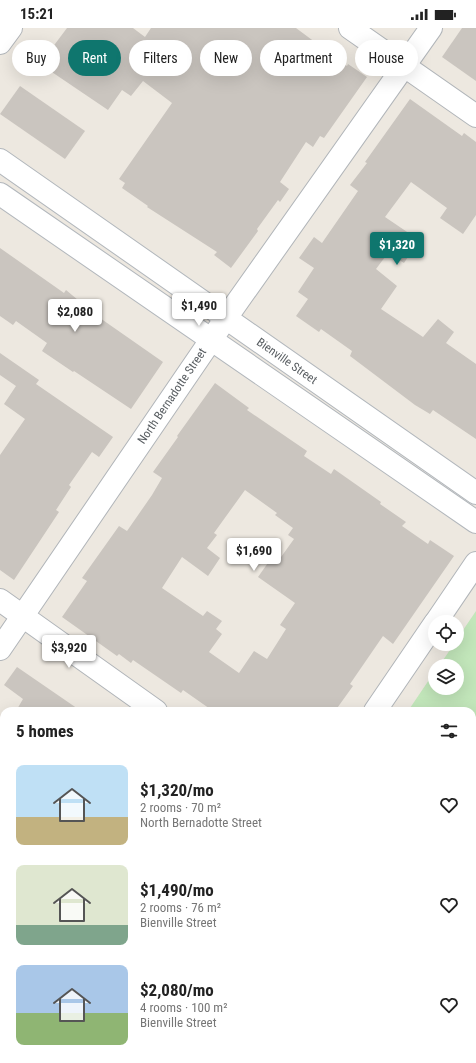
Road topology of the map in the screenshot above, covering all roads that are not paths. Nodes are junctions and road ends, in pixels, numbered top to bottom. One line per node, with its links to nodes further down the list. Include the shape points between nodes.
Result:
1 (11, 28): 5 (street)
2 (350, 28): 4 (street)
3 (431, 28): 6 (street, North Bernadotte Street)
4 (367, 40)
5 (0, 43)
6 (418, 46)
7 (397, 76): 12 (street, North Bernadotte Street)
8 (418, 76): 9 (street)
9 (476, 116)
10 (0, 160): 12 (street, Bienville Street)
11 (0, 194): 13 (street)
12 (226, 318): 13 (street, North Bernadotte Street); 14 (street, Bienville Street)
13 (210, 340): 15 (street); 19 (street, North Bernadotte Street)
14 (476, 493)
15 (476, 522)
16 (476, 564): 18 (street)
17 (0, 600): 19 (street)
18 (441, 615)
19 (23, 616): 21 (street, North Bernadotte Street); 22 (street)
20 (428, 633): 23 (street)
21 (0, 649)
22 (150, 707)
23 (378, 707)

